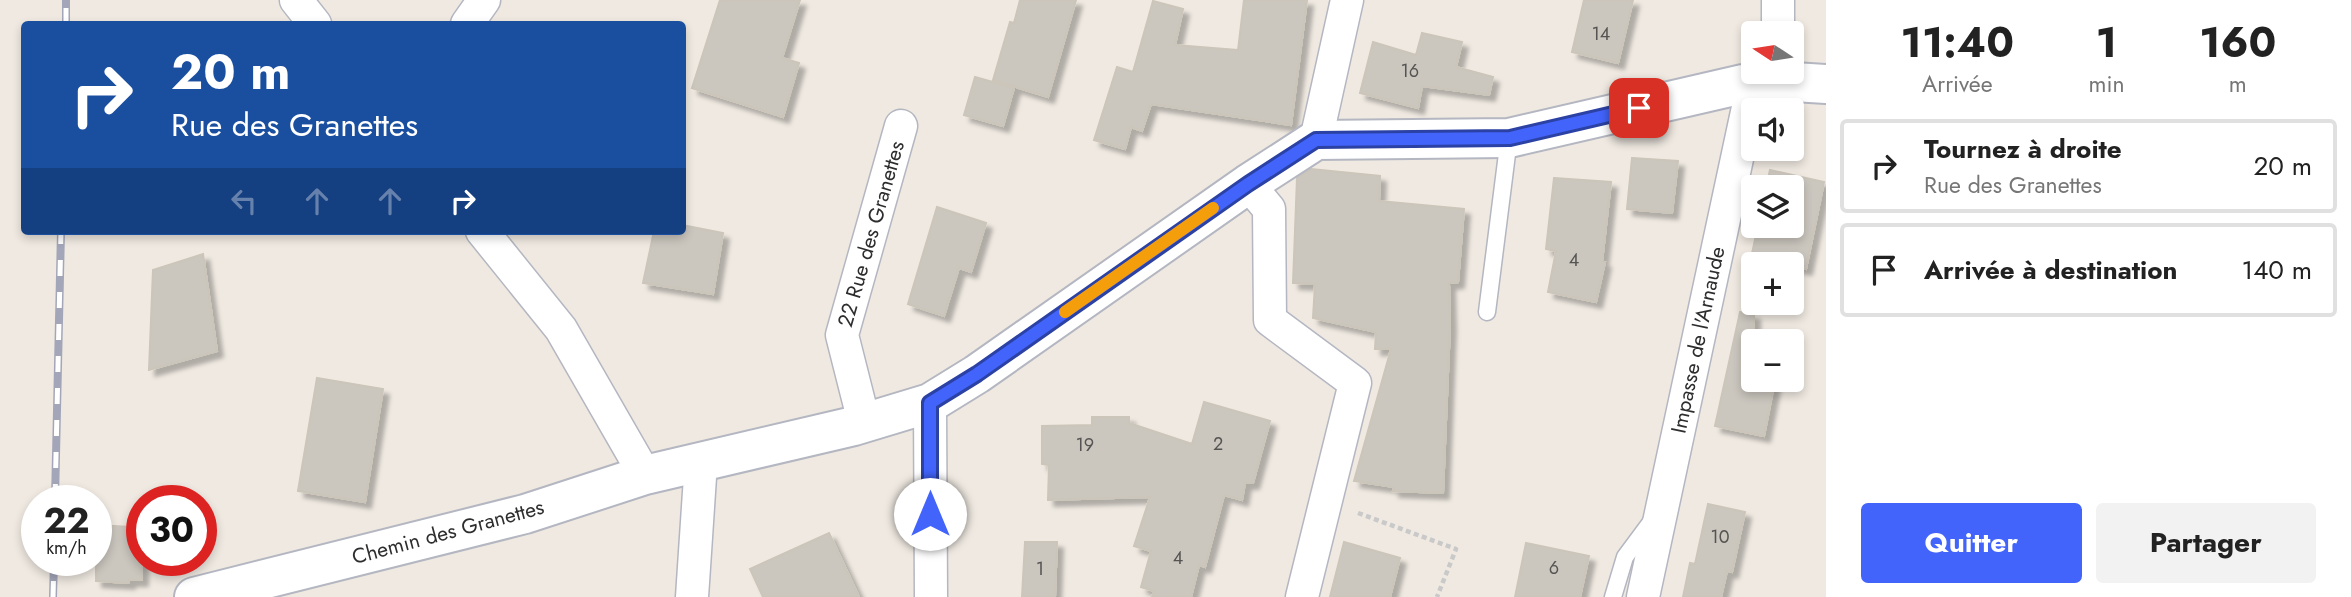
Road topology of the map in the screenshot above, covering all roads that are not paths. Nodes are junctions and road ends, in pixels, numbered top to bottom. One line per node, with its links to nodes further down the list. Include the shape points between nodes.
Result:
1 (296, 0): 5 (street)
2 (484, 0): 6 (street)
3 (1347, 0): 14 (street)
4 (1778, 0): 7 (street)
5 (313, 21)
6 (469, 21)
7 (1778, 21)
8 (1804, 82): 11 (street)
9 (1743, 84): 13 (street)
10 (1769, 84): 22 (street, Impasse de l'Arnaude)
11 (1826, 84)
12 (901, 126): 19 (street, 22 Rue des Granettes, via 842,335)
13 (1510, 138): 14 (street); 17 (lane)
14 (1316, 140): 15 (street, Chemin des Granettes)
15 (1248, 184): 18 (street, Chemin des Granettes); 26 (street, via 1269,209 1270,320 1355,383)
16 (485, 235): 21 (street, via 561,329)
17 (1487, 312)
18 (930, 403): 19 (street, Chemin des Granettes); 25 (street)
19 (859, 424): 20 (street, Chemin des Granettes)
20 (701, 462): 21 (street, Chemin des Granettes); 24 (street)
21 (645, 475): 23 (street, Chemin des Granettes, via 525,514)
22 (1663, 506): 27 (lane, via 1625,557); 28 (street, Impasse de l'Arnaude)
23 (194, 597)
24 (692, 597)
25 (931, 597)
26 (1302, 597)
27 (1613, 597)
28 (1643, 597)

